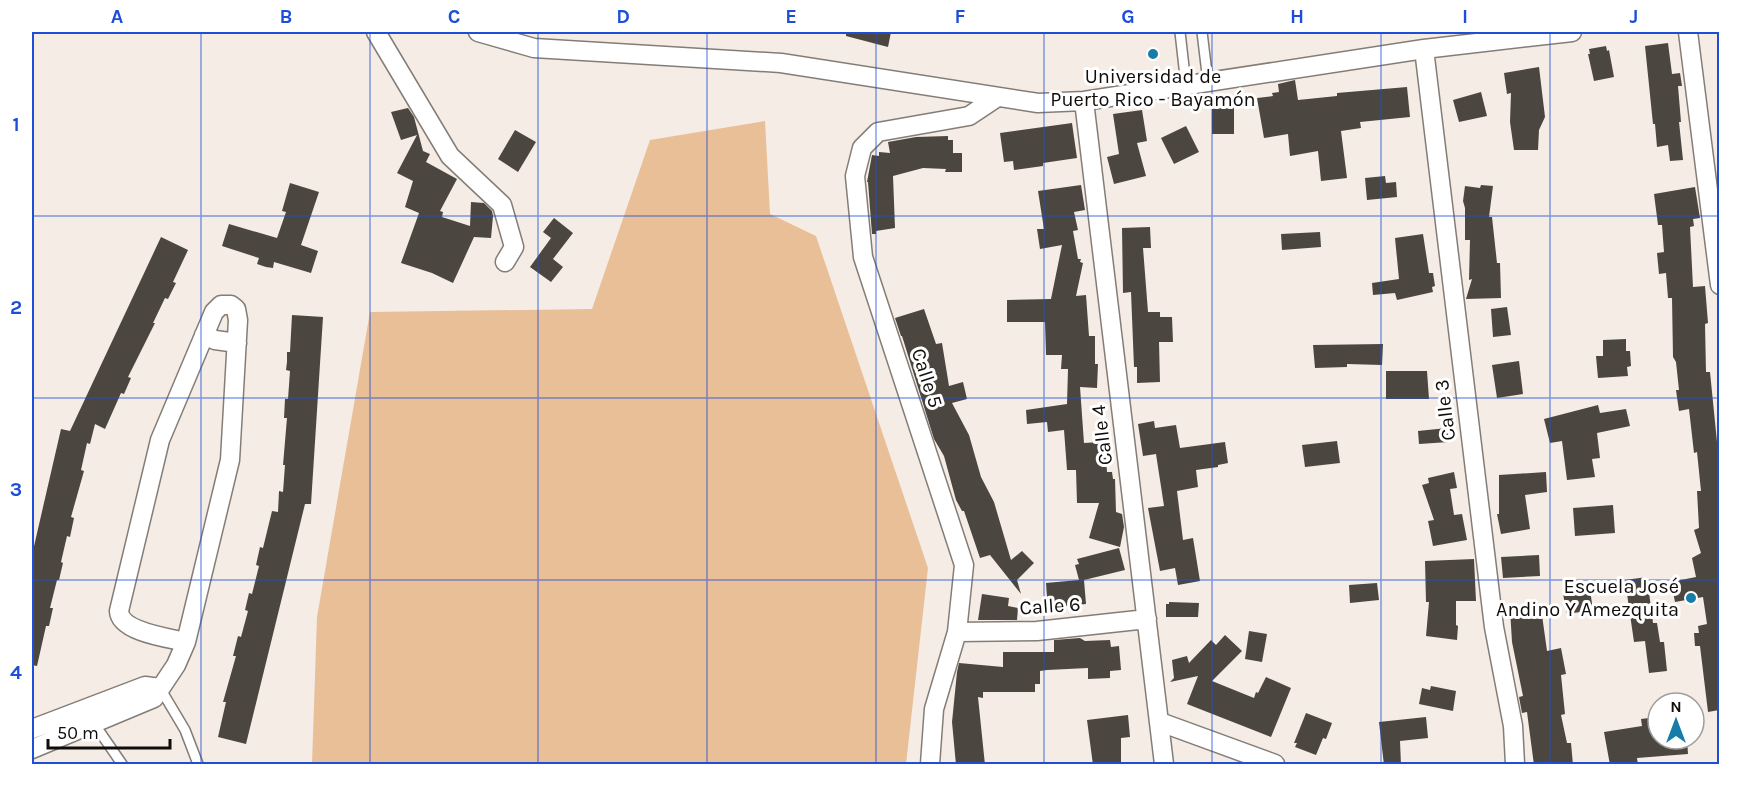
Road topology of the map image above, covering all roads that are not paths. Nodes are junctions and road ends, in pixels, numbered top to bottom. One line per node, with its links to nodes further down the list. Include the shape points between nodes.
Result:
1 (376, 32): 12 (street, via 450,156 502,205 514,247)
2 (478, 32): 10 (street, via 534,48 781,63)
3 (1180, 32): 9 (lane)
4 (1202, 32): 8 (lane)
5 (1572, 32): 7 (street)
6 (1688, 32): 13 (street)
7 (1425, 49): 8 (street); 28 (street, Calle 3, via 1494,627 1513,726)
8 (1208, 82): 9 (street)
9 (1186, 85): 11 (street)
10 (996, 98): 11 (street, via 1038,103); 17 (street, Calle 5, via 969,116 878,132 862,148 855,176 863,257 964,565)
11 (1084, 101): 16 (street, Calle 4)
12 (505, 262)
13 (1719, 285)
14 (204, 335): 15 (street); 15 (street, via 214,312 221,305 231,305 238,320); 18 (street, via 160,440 119,611 123,623)
15 (237, 343): 18 (street, via 230,460)
16 (1147, 620): 17 (street, Calle 6, via 1037,631); 21 (street, Calle 4)
17 (957, 632): 25 (street, Calle 5, via 934,709)
18 (186, 642): 19 (street)
19 (160, 688): 20 (street, via 145,686); 24 (lane, via 185,730)
20 (89, 716): 22 (street); 23 (lane)
21 (1160, 722): 26 (street, Calle 4); 27 (street)
22 (37, 733)
23 (122, 765)
24 (198, 765)
25 (930, 765)
26 (1164, 765)
27 (1275, 765)
28 (1515, 765)

